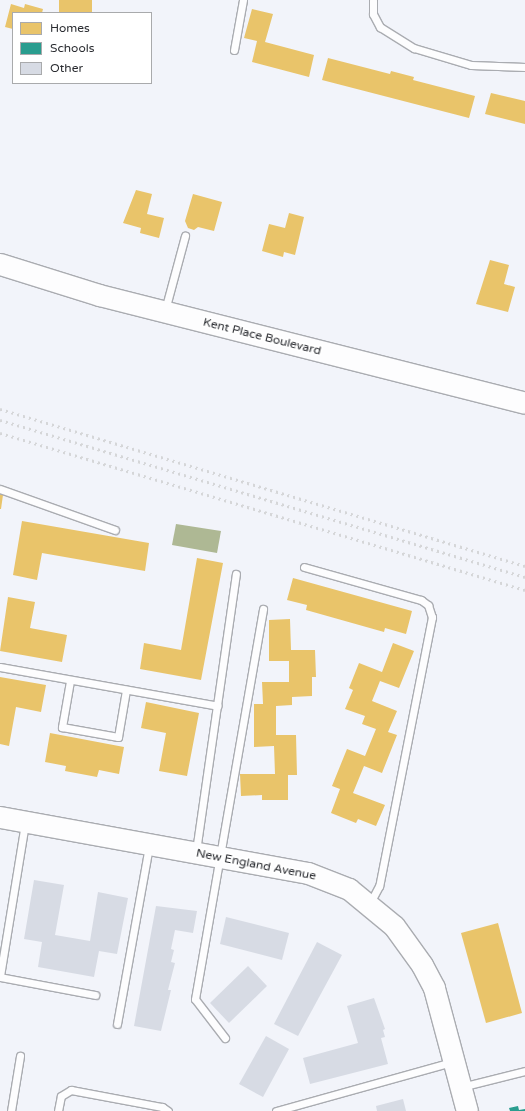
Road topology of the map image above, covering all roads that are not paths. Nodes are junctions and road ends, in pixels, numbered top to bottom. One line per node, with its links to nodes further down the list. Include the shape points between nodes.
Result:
1 (244, 0): 3 (lane)
2 (373, 0): 4 (lane, via 372,14 380,27 414,48 471,64)
3 (234, 50)
4 (525, 67)
5 (185, 236): 7 (lane)
6 (0, 264): 7 (street, Kent Place Boulevard, via 39,278)
7 (164, 312): 8 (street, Kent Place Boulevard)
8 (525, 403)
9 (0, 488): 10 (lane)
10 (115, 530)
11 (304, 567): 23 (lane, via 421,600 428,605 432,617 379,886)
12 (236, 574): 17 (lane)
13 (263, 609): 22 (lane)
14 (0, 667): 15 (lane)
15 (70, 680): 16 (lane); 16 (lane, via 62,727 118,737)
16 (126, 690): 17 (lane)
17 (218, 706): 21 (lane)
18 (0, 817): 19 (street, New England Avenue)
19 (26, 822): 20 (street, New England Avenue); 24 (lane)
20 (149, 844): 21 (street, New England Avenue); 26 (lane)
21 (195, 853): 22 (street, New England Avenue)
22 (218, 857): 23 (street, New England Avenue, via 308,873 346,887); 27 (lane, via 194,999)
23 (370, 904): 29 (street, New England Avenue, via 394,926 422,964 434,988)
24 (0, 977): 25 (lane)
25 (95, 995)
26 (117, 1024)
27 (225, 1038)
28 (20, 1056): 32 (lane)
29 (454, 1062): 31 (street, New England Avenue); 35 (lane)
30 (525, 1071): 31 (lane)
31 (461, 1087): 36 (street, New England Avenue)
32 (11, 1111)
33 (58, 1111): 34 (lane, via 61,1096 71,1090 162,1107)
34 (168, 1111)
35 (276, 1111)
36 (468, 1111)

